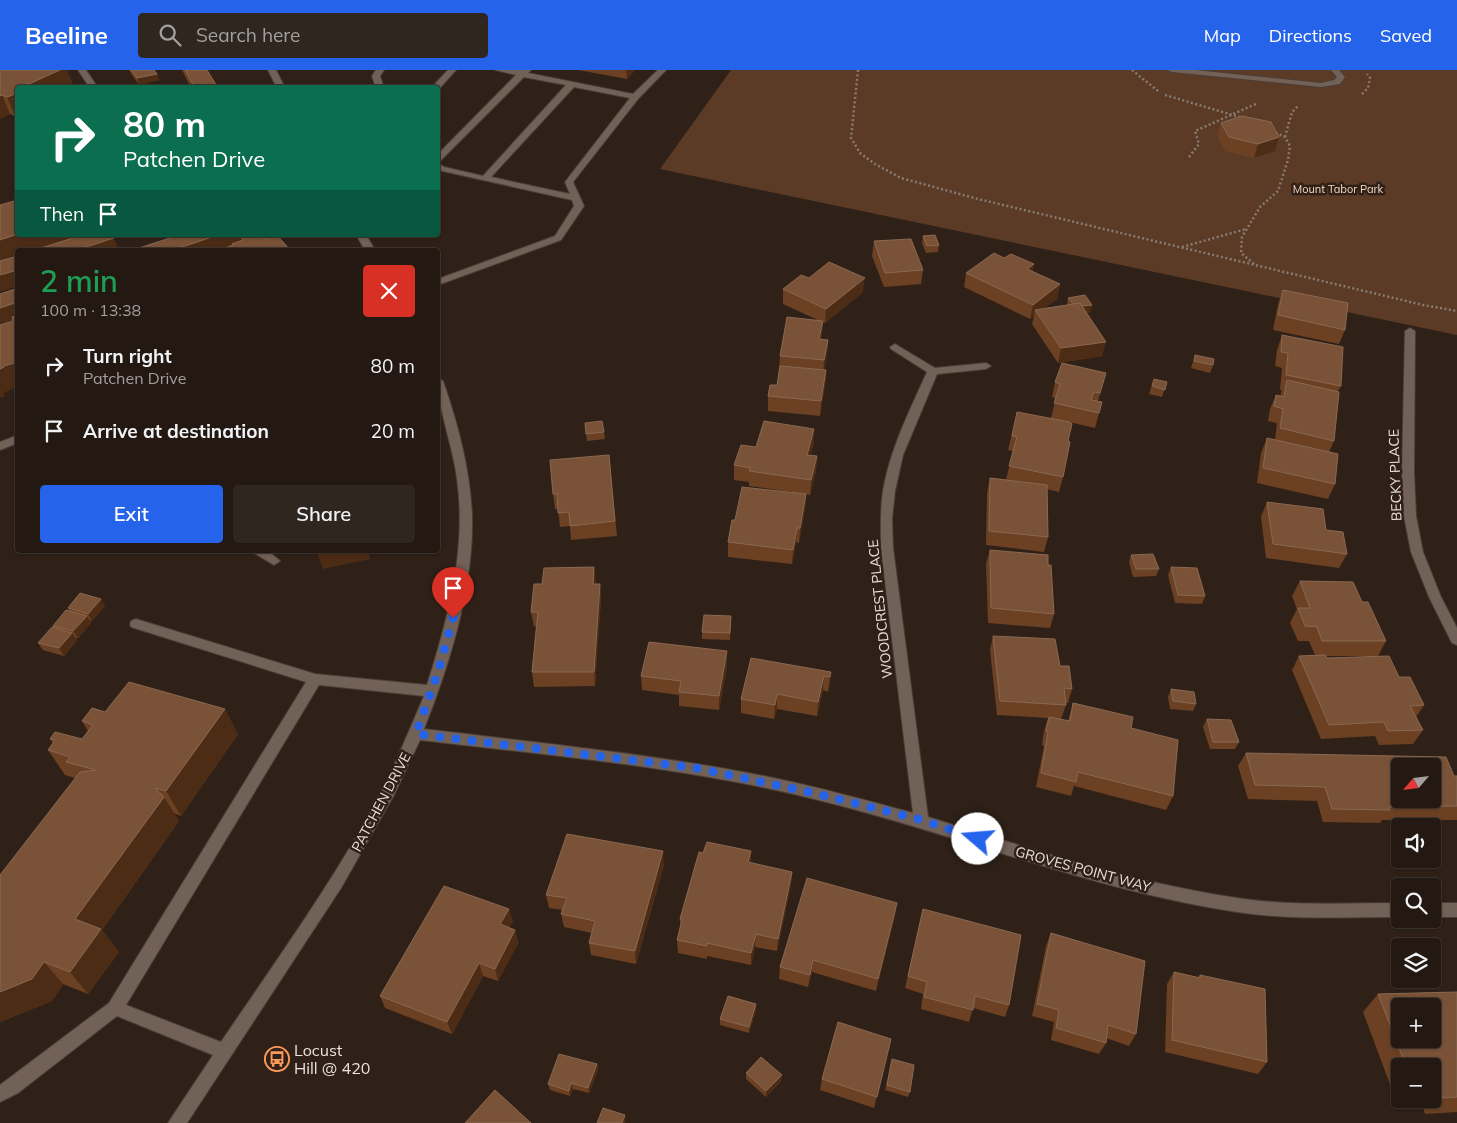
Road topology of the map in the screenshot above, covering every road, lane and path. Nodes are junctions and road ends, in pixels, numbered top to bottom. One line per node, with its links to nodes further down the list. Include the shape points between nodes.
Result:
1 (82, 70): 13 (street)
2 (272, 70): 14 (street)
3 (380, 70): 15 (street, via 376,76)
4 (452, 70): 16 (street)
5 (499, 70): 11 (street)
6 (662, 70): 17 (street)
7 (858, 70): 27 (path, via 851,138 860,154 875,164 901,178 978,199)
8 (1132, 70): 18 (path, via 1173,98)
9 (1172, 70): 10 (street, via 1321,85 1337,82 1341,77)
10 (1335, 70)
11 (524, 72): 12 (street); 21 (street)
12 (572, 84): 17 (street); 24 (street)
13 (92, 85)
14 (280, 85)
15 (379, 85)
16 (438, 85)
17 (635, 97): 25 (street, via 569,182)
18 (1235, 114): 19 (path); 22 (path, via 1195,131 1199,144)
19 (1243, 118)
20 (1268, 129): 26 (path, via 1285,137 1290,146 1288,160 1278,191 1260,207)
21 (440, 156)
22 (1189, 157)
23 (440, 168): 24 (street)
24 (485, 179): 25 (street)
25 (575, 198): 29 (street, via 579,206 558,238)
26 (1246, 228): 27 (path); 28 (path, via 1241,253)
27 (1181, 247): 28 (path)
28 (1254, 264): 30 (path)
29 (440, 281)
30 (1457, 311)
31 (1410, 331): 41 (street, BECKY PLACE, via 1410,516 1417,552)
32 (895, 347): 34 (street)
33 (986, 366): 34 (street)
34 (933, 371): 45 (street, WOODCREST PLACE, via 907,427 893,472 887,508 887,548)
35 (440, 387): 43 (street, PATCHEN DRIVE, via 461,463 466,515 463,560 453,618)
36 (15, 440): 37 (street)
37 (0, 446)
38 (262, 553): 39 (street)
39 (274, 561)
40 (136, 624): 42 (street)
41 (1457, 640)
42 (316, 679): 43 (street); 49 (street)
43 (431, 691): 44 (street, PATCHEN DRIVE)
44 (416, 734): 45 (street, GROVES POINT WAY, via 696,768); 50 (street, PATCHEN DRIVE, via 382,805 335,887)
45 (922, 820): 46 (street, GROVES POINT WAY, via 997,846 1168,892 1243,906 1286,910)
46 (1391, 910)
47 (1441, 910): 48 (street)
48 (1457, 910)
49 (115, 1008): 50 (street); 51 (street)
50 (225, 1052): 52 (street, PATCHEN DRIVE)
51 (0, 1094)
52 (177, 1123)

